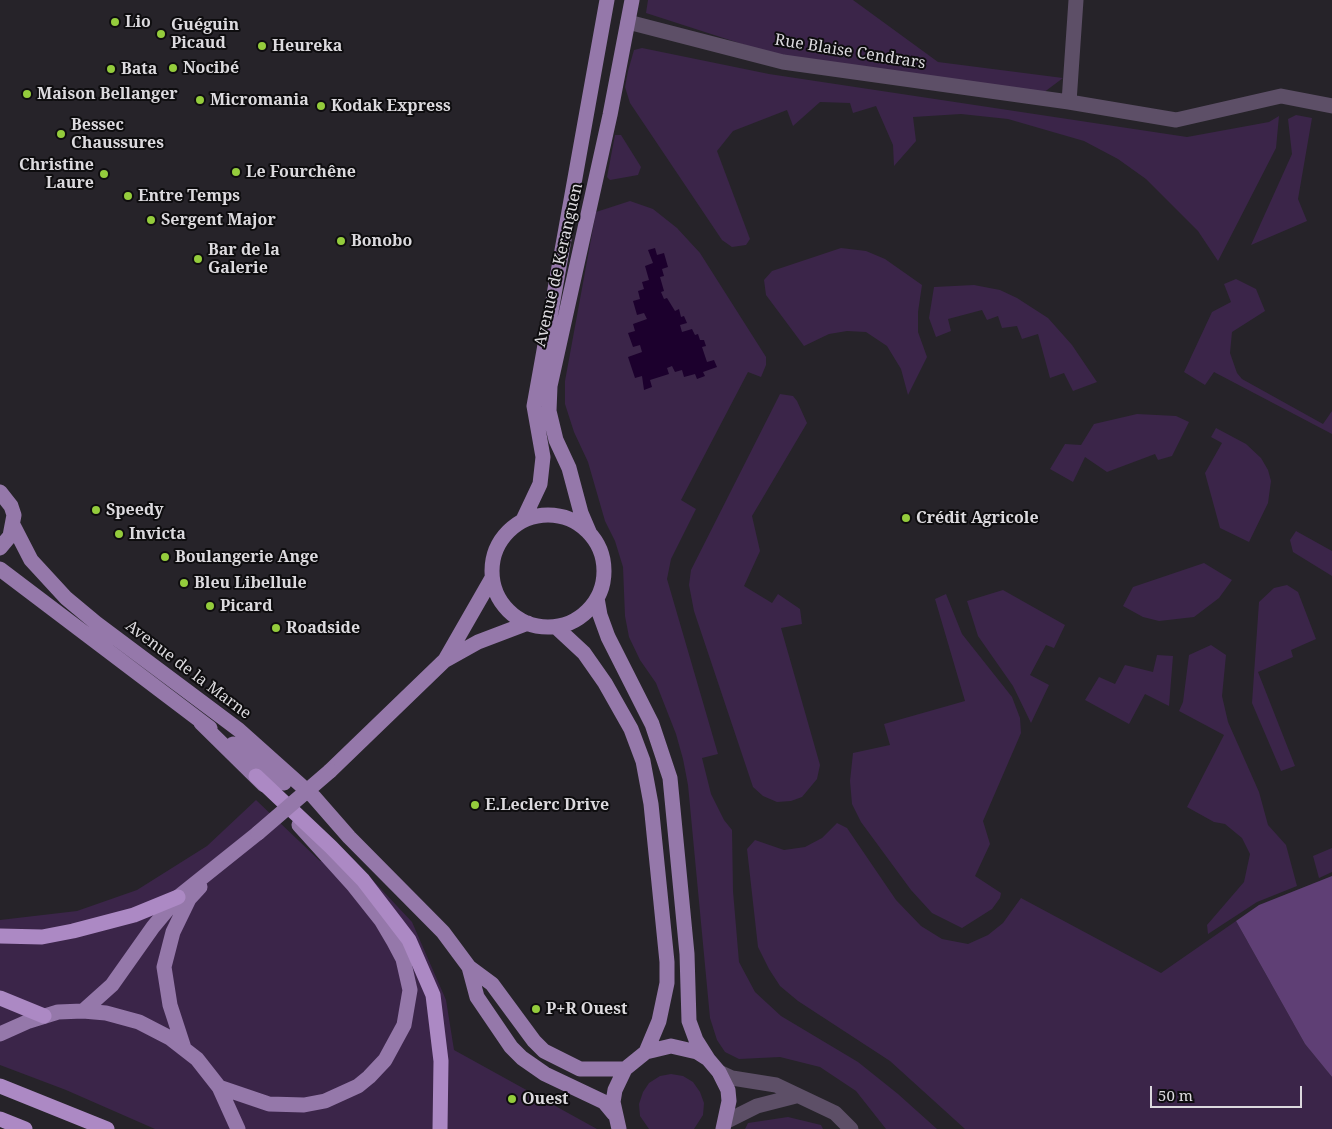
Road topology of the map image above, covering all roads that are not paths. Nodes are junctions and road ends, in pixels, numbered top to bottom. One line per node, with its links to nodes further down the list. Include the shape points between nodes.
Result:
1 (607, 0): 8 (main road, Avenue de Keranguen, via 534,406 543,456 540,484)
2 (632, 0): 4 (main road, Avenue de Keranguen)
3 (1076, 0): 5 (street)
4 (628, 22): 5 (street, Rue Blaise Cendrars, via 783,62); 10 (main road, Avenue de Keranguen, via 550,386 549,411 556,440 569,468 580,513)
5 (1069, 102): 6 (street, Rue Blaise Cendrars, via 1176,120 1281,96)
6 (1332, 106)
7 (0, 492): 9 (main road, Avenue de la Marne, via 11,506)
8 (524, 520): 10 (main road, via 552,515 566,518); 13 (main road, via 512,527 499,544 492,564)
9 (13, 526): 11 (main road, via 10,536); 20 (main road, Avenue de la Marne, via 32,560 66,598 266,752 314,797)
10 (590, 534): 14 (main road, via 599,548 603,565 603,582)
11 (0, 548)
12 (0, 569): 18 (main road, Avenue de la Marne)
13 (492, 578): 15 (main road, via 504,606); 17 (main road)
14 (597, 598): 16 (main road, via 580,617); 31 (main road, via 608,637 652,724 670,778 687,954 689,1021)
15 (528, 623): 16 (main road); 17 (main road, via 478,642)
16 (556, 626): 30 (main road, via 584,653 605,683 631,729 643,761 651,804 667,962 660,1021)
17 (444, 661): 21 (main road, bridge, via 330,770)
18 (201, 722): 19 (main road); 20 (main road, Avenue de la Marne, via 260,762)
19 (256, 776): 35 (main road, via 381,920 403,959 410,990 404,1025 385,1060 358,1086 311,1104 287,1105 269,1104); 43 (highway, via 332,846 409,940 433,995 441,1061)
20 (350, 837): 24 (main road, Avenue de la Marne, via 443,932)
21 (221, 864): 22 (main road); 29 (main road, via 190,899 167,949 164,967 166,987)
22 (178, 897): 23 (highway, via 134,915 73,931 42,936); 26 (main road, via 112,985)
23 (0, 936)
24 (469, 967): 32 (main road, Avenue de la Marne, via 492,984 544,1051 580,1069); 37 (main road, Avenue de la Marne, via 477,997 511,1048 545,1074 604,1102)
25 (0, 998): 27 (highway)
26 (83, 1011): 27 (main road); 29 (main road, via 139,1022)
27 (44, 1016): 28 (main road)
28 (2, 1033)
29 (184, 1048): 35 (main road)
30 (646, 1052): 31 (main road, via 678,1047); 32 (main road)
31 (708, 1059): 33 (main road)
32 (625, 1069): 37 (main road, via 615,1090)
33 (719, 1072): 36 (street, via 732,1078 776,1085); 39 (main road, via 728,1090)
34 (0, 1086): 41 (highway)
35 (219, 1086): 42 (main road)
36 (796, 1096): 39 (street, via 757,1106); 45 (street, via 835,1113)
37 (614, 1114): 44 (main road)
38 (0, 1119): 40 (highway)
39 (725, 1125)
40 (25, 1129)
41 (107, 1129)
42 (238, 1129)
43 (440, 1129)
44 (619, 1129)
45 (851, 1129)

